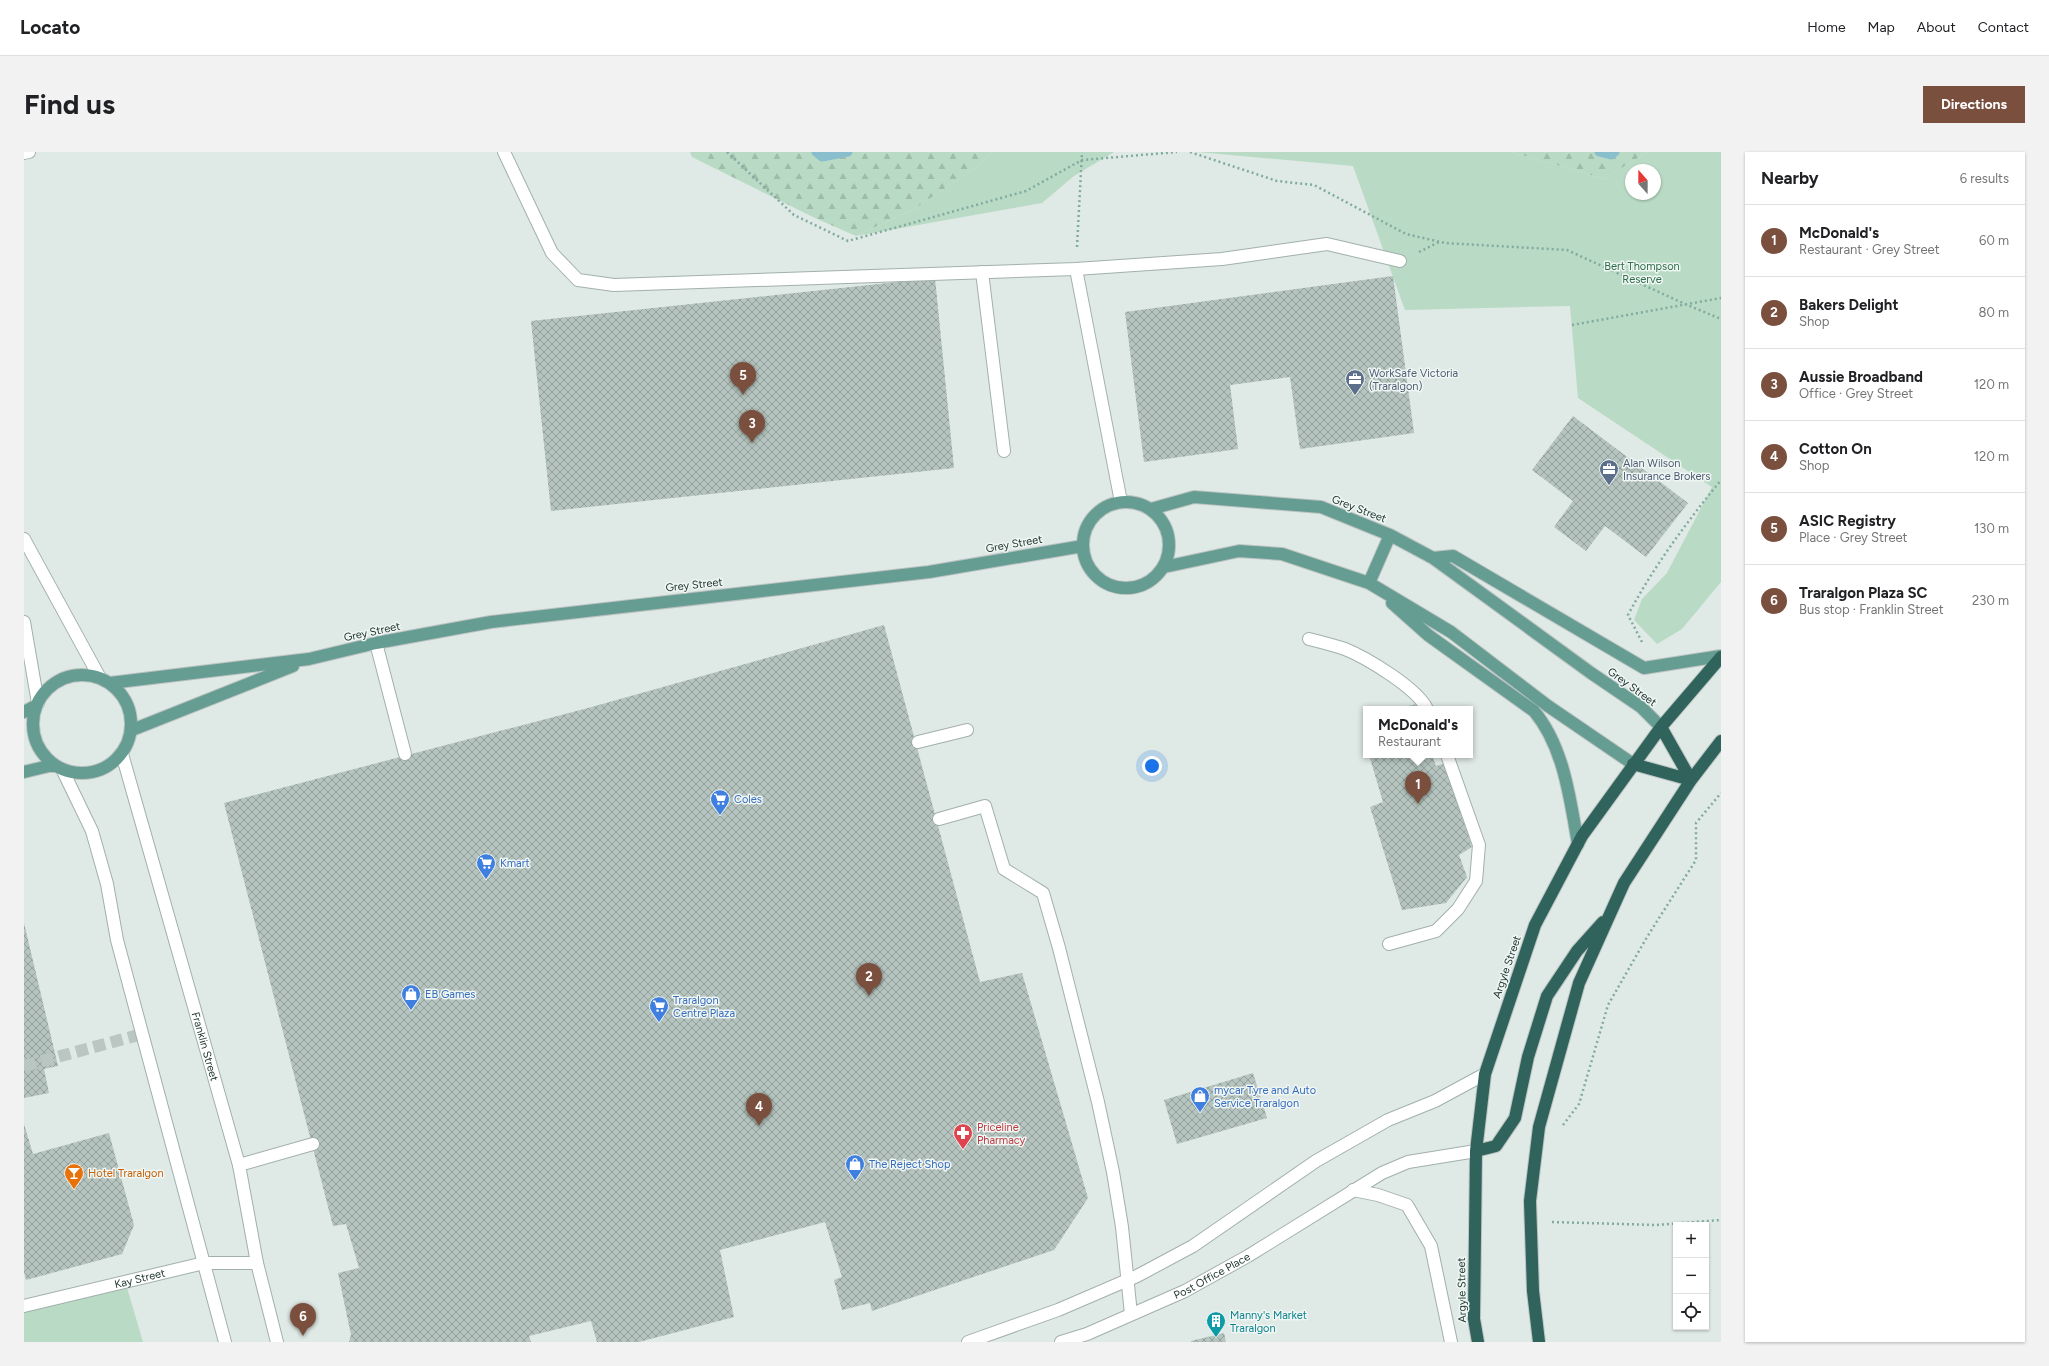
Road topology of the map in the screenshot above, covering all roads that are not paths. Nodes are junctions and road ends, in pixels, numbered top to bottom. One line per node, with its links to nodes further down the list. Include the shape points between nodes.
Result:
1 (29, 152): 3 (street)
2 (504, 152): 6 (street, via 552,253 578,280 614,285)
3 (24, 154)
4 (1400, 261): 5 (street, via 1327,244 1222,259)
5 (1076, 268): 6 (street); 8 (street)
6 (982, 272): 7 (street)
7 (1004, 451)
8 (1121, 502): 9 (main road, via 1134,502); 12 (main road, via 1096,514 1086,528)
9 (1151, 509): 10 (main road, Grey Street, via 1194,497 1320,507); 14 (main road, via 1168,530 1170,545)
10 (1390, 535): 13 (main road, Grey Street); 15 (main road)
11 (24, 539): 21 (street)
12 (1083, 546): 14 (main road, via 1089,566 1103,581 1120,588 1134,587 1149,581); 18 (main road, Grey Street, via 929,572 491,622)
13 (1433, 558): 19 (main road, via 1453,556 1644,668); 25 (main road, Grey Street, via 1641,707)
14 (1164, 566): 15 (main road, via 1239,551 1282,554)
15 (1369, 583): 33 (main road, via 1451,632 1548,706); 38 (main road, via 1428,635 1534,711 1542,720 1568,785)
16 (24, 622): 22 (street)
17 (1309, 639): 23 (street, via 1345,650 1395,677)
18 (376, 643): 20 (main road, Grey Street); 31 (street)
19 (1721, 656): 25 (highway, Argyle Street)
20 (309, 659): 21 (main road, Grey Street); 26 (main road, Grey Street)
21 (105, 680): 22 (main road, via 86,675 71,676 58,681 46,691); 26 (main road, via 123,696 131,712)
22 (37, 704): 24 (main road); 34 (main road, via 33,731 40,750)
23 (1426, 706)
24 (24, 712)
25 (1661, 727): 33 (highway, Argyle Street); 36 (highway, Grey Street)
26 (132, 730): 30 (main road, via 129,743)
27 (967, 730): 29 (street)
28 (1721, 741): 36 (highway)
29 (918, 742)
30 (122, 754): 34 (main road, via 112,764 98,771 84,774); 44 (street, Franklin Street)
31 (405, 754)
32 (1448, 758): 40 (street, via 1479,845 1476,881 1458,909 1436,931)
33 (1633, 764): 36 (highway); 38 (highway, Argyle Street)
34 (58, 768): 35 (main road); 46 (street, via 92,831 107,884 117,940)
35 (24, 772)
36 (1691, 780): 39 (highway, via 1624,883)
37 (939, 819): 48 (street, via 984,806 1004,869 1043,893 1106,1141 1122,1228)
38 (1578, 844): 41 (highway, Argyle Street, via 1535,925)
39 (1610, 914): 43 (highway, via 1577,951 1547,996 1528,1057 1515,1118 1496,1146); 58 (highway, via 1579,983 1539,1127 1530,1201 1533,1291)
40 (1389, 944)
41 (1485, 1074): 43 (highway, Argyle Street); 48 (street, via 1435,1102 1388,1120 1316,1161 1193,1246)
42 (313, 1144): 44 (street)
43 (1476, 1151): 45 (street, Post Office Place, via 1408,1162); 57 (highway, Argyle Street, via 1474,1319)
44 (239, 1165): 47 (street, Franklin Street)
45 (1353, 1190): 50 (street, Post Office Place, via 1248,1256 1185,1291); 56 (street, via 1407,1205 1431,1246)
46 (204, 1263): 47 (street, Kay Street); 49 (street, Kay Street); 52 (street)
47 (256, 1263): 53 (street, Franklin Street)
48 (1126, 1281): 50 (street); 54 (street, via 1058,1310)
49 (24, 1306)
50 (1131, 1314): 51 (street, Post Office Place)
51 (1087, 1338): 55 (street, Post Office Place)
52 (225, 1342)
53 (277, 1342)
54 (968, 1342)
55 (1061, 1342)
56 (1451, 1342)
57 (1478, 1342)
58 (1539, 1342)

